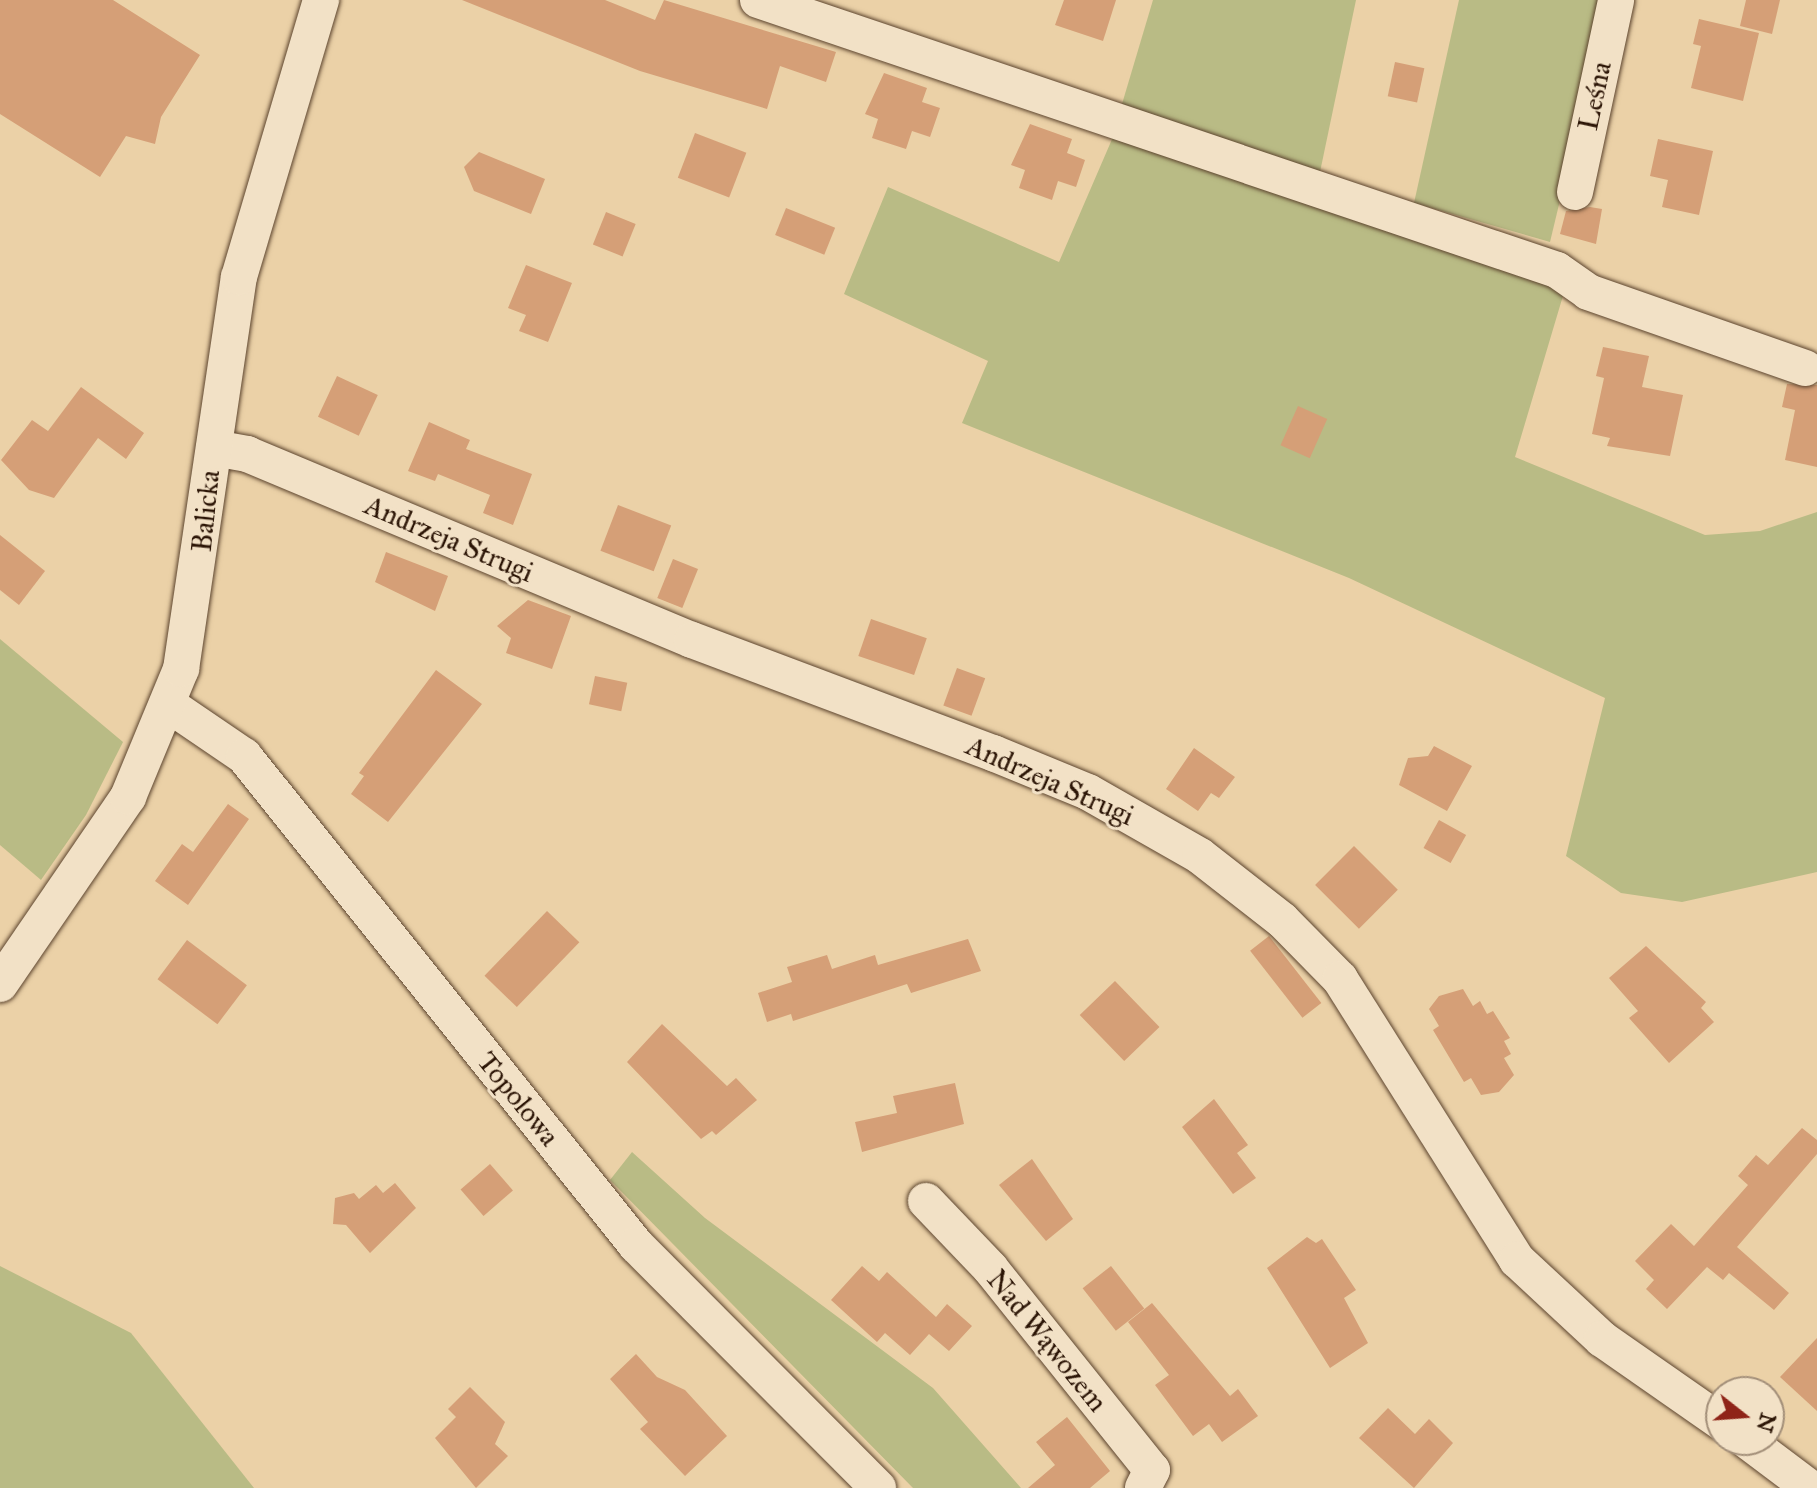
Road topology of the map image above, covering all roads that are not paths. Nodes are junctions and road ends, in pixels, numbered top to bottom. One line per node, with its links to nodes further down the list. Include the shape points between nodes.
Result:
1 (321, 0): 6 (street, Balicka, via 239,277)
2 (758, 0): 5 (street, via 1557,270 1588,292)
3 (1616, 0): 4 (street, Leśna)
4 (1575, 192)
5 (1805, 368)
6 (214, 448): 7 (street, Balicka, via 189,637); 10 (street, Andrzeja Strugi, via 247,454 678,635 1007,758 1088,792 1200,856 1282,920 1340,979 1517,1260 1602,1339)
7 (169, 705): 8 (street, Balicka, via 128,797); 12 (street, Topolowa, via 244,756 636,1245)
8 (0, 984)
9 (926, 1201): 13 (street, Nad Wąwozem, via 990,1268 1152,1470)
10 (1705, 1411)
11 (1767, 1456): 14 (street)
12 (878, 1488)
13 (1143, 1488)
14 (1810, 1488)

